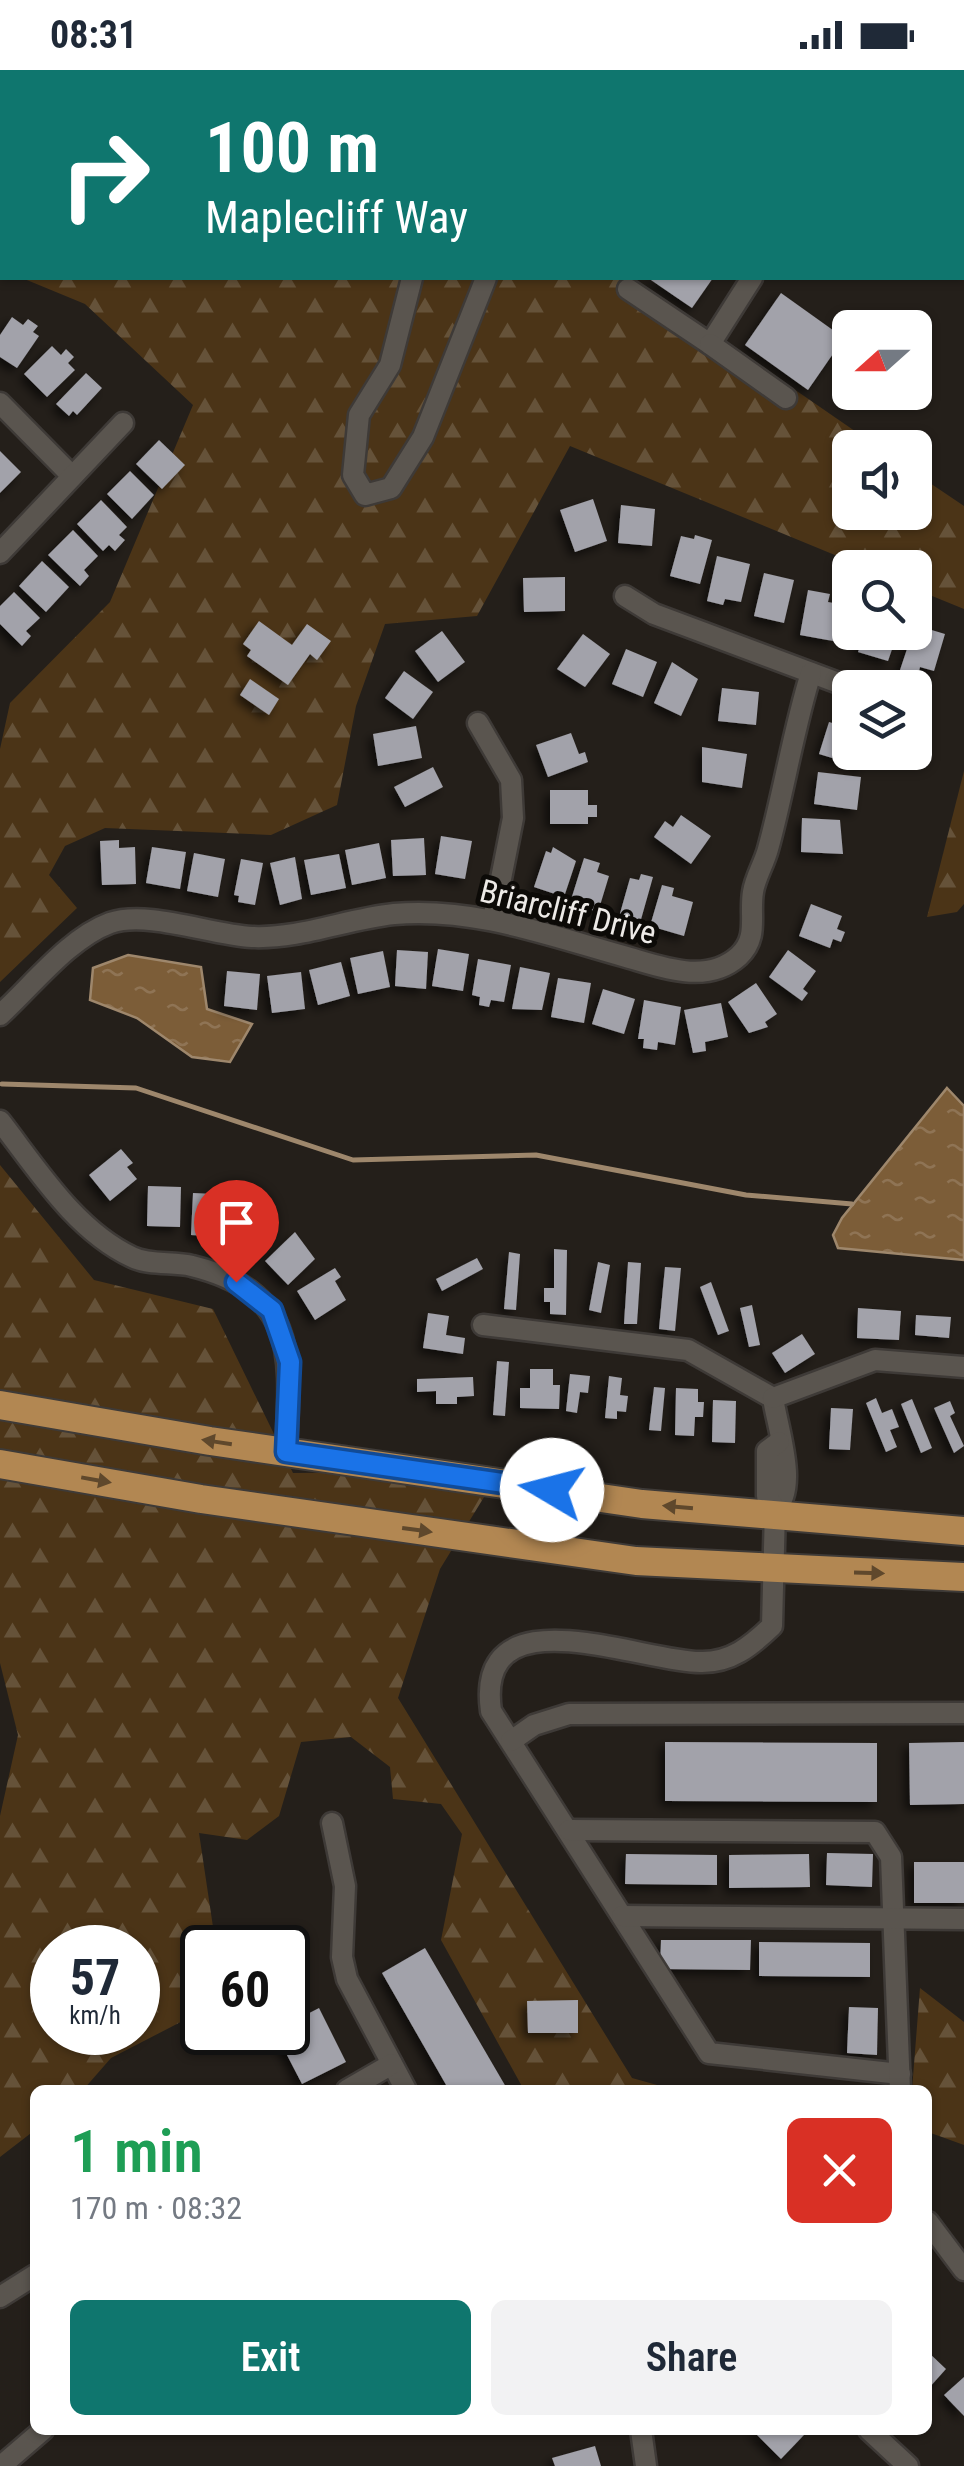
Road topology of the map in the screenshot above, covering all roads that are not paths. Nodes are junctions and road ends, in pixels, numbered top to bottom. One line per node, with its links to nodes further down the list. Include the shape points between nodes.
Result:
1 (411, 280): 2 (street, via 390,364 359,415 353,475 365,495 391,488 423,437)
2 (485, 280)
3 (751, 280): 5 (street)
4 (628, 289): 5 (street)
5 (710, 344): 6 (street)
6 (786, 398)
7 (0, 403): 9 (street)
8 (123, 422): 9 (street)
9 (72, 476): 10 (street)
10 (0, 552)
11 (624, 596): 12 (street, via 654,614)
12 (811, 673): 13 (street); 15 (street, Briarcliff Drive, via 752,891 752,938 738,956 718,968 681,972)
13 (832, 681)
14 (478, 723): 15 (street, via 512,780 513,818)
15 (493, 920): 16 (street, Briarcliff Drive, via 392,914 282,938 113,922 89,933)
16 (0, 1015)
17 (0, 1121): 22 (street, via 92,1232 135,1259 191,1266 236,1282 272,1310 290,1362)
18 (484, 1325): 20 (street, via 688,1350)
19 (964, 1367): 20 (street, via 875,1360)
20 (772, 1398): 24 (street, via 786,1452 784,1498)
21 (0, 1405): 22 (main road, one-way to 21)
22 (286, 1452): 24 (main road, one-way to 22, via 642,1504)
23 (0, 1464): 26 (main road, one-way to 26, via 636,1561)
24 (775, 1513): 25 (main road); 26 (street)
25 (964, 1530)
26 (774, 1569): 27 (main road, one-way to 27); 29 (street, via 772,1626 742,1654 701,1663 562,1638 524,1646 498,1661 488,1685 491,1711)
27 (964, 1577)
28 (964, 1714): 29 (street, via 569,1714)
29 (511, 1741): 31 (street)
30 (332, 1823): 35 (street, via 345,1886 347,1979)
31 (569, 1830): 32 (street); 33 (street, via 875,1832 891,1857)
32 (622, 1916): 33 (street); 36 (street, via 710,2053)
33 (893, 1918): 34 (street); 36 (street)
34 (964, 1919)
35 (392, 2064): 37 (street); 38 (street)
36 (900, 2082)
37 (356, 2085)
38 (403, 2085)
39 (932, 2227): 40 (street)
40 (964, 2270)
41 (30, 2277): 42 (street)
42 (0, 2298)
43 (37, 2435): 46 (street)
44 (642, 2435): 47 (street)
45 (874, 2435): 48 (street)
46 (1, 2466)
47 (646, 2466)
48 (908, 2466)

